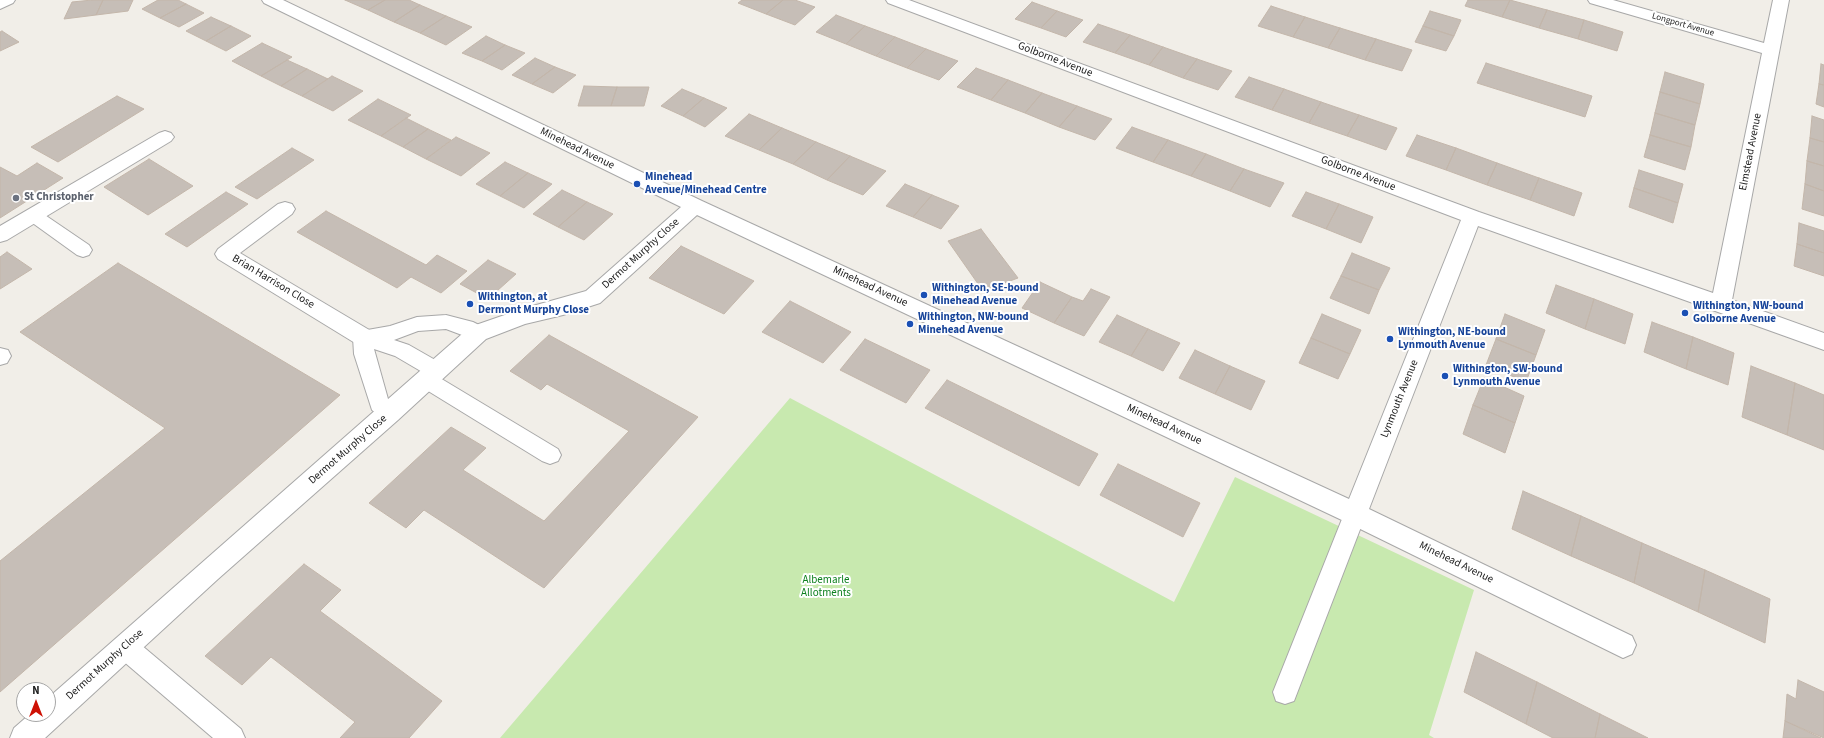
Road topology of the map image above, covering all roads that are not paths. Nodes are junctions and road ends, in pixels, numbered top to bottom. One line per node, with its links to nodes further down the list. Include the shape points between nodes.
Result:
1 (7, 0): 6 (street)
2 (270, 0): 10 (street, Minehead Avenue)
3 (894, 0): 7 (street, Golborne Avenue)
4 (1596, 0): 8 (street, Longport Avenue)
5 (1780, 0): 8 (street, Elmstead Avenue)
6 (0, 4)
7 (928, 5): 13 (street, Golborne Avenue)
8 (1770, 50): 16 (street, Elmstead Avenue)
9 (165, 137): 12 (street)
10 (695, 206): 17 (street, Dermot Murphy Close, via 594,297 522,317); 23 (street, Minehead Avenue)
11 (285, 209): 18 (street, Brian Harrison Close, via 225,254)
12 (33, 215): 14 (street); 15 (lane)
13 (1472, 217): 16 (street, Golborne Avenue); 23 (street, Lynmouth Avenue)
14 (0, 235)
15 (83, 250)
16 (1721, 304): 19 (street, Golborne Avenue)
17 (478, 333): 18 (lane, via 446,322 416,324 391,333); 20 (street, Dermot Murphy Close)
18 (363, 337): 20 (lane, via 402,350); 21 (lane, via 364,354 378,404)
19 (1824, 342)
20 (432, 375): 21 (street, Dermot Murphy Close); 22 (lane)
21 (390, 413): 25 (street, Dermot Murphy Close)
22 (550, 455)
23 (1355, 514): 24 (street, Minehead Avenue); 26 (lane)
24 (1623, 645)
25 (125, 647): 27 (street, Dermot Murphy Close); 28 (lane)
26 (1285, 692)
27 (24, 738)
28 (232, 738)

